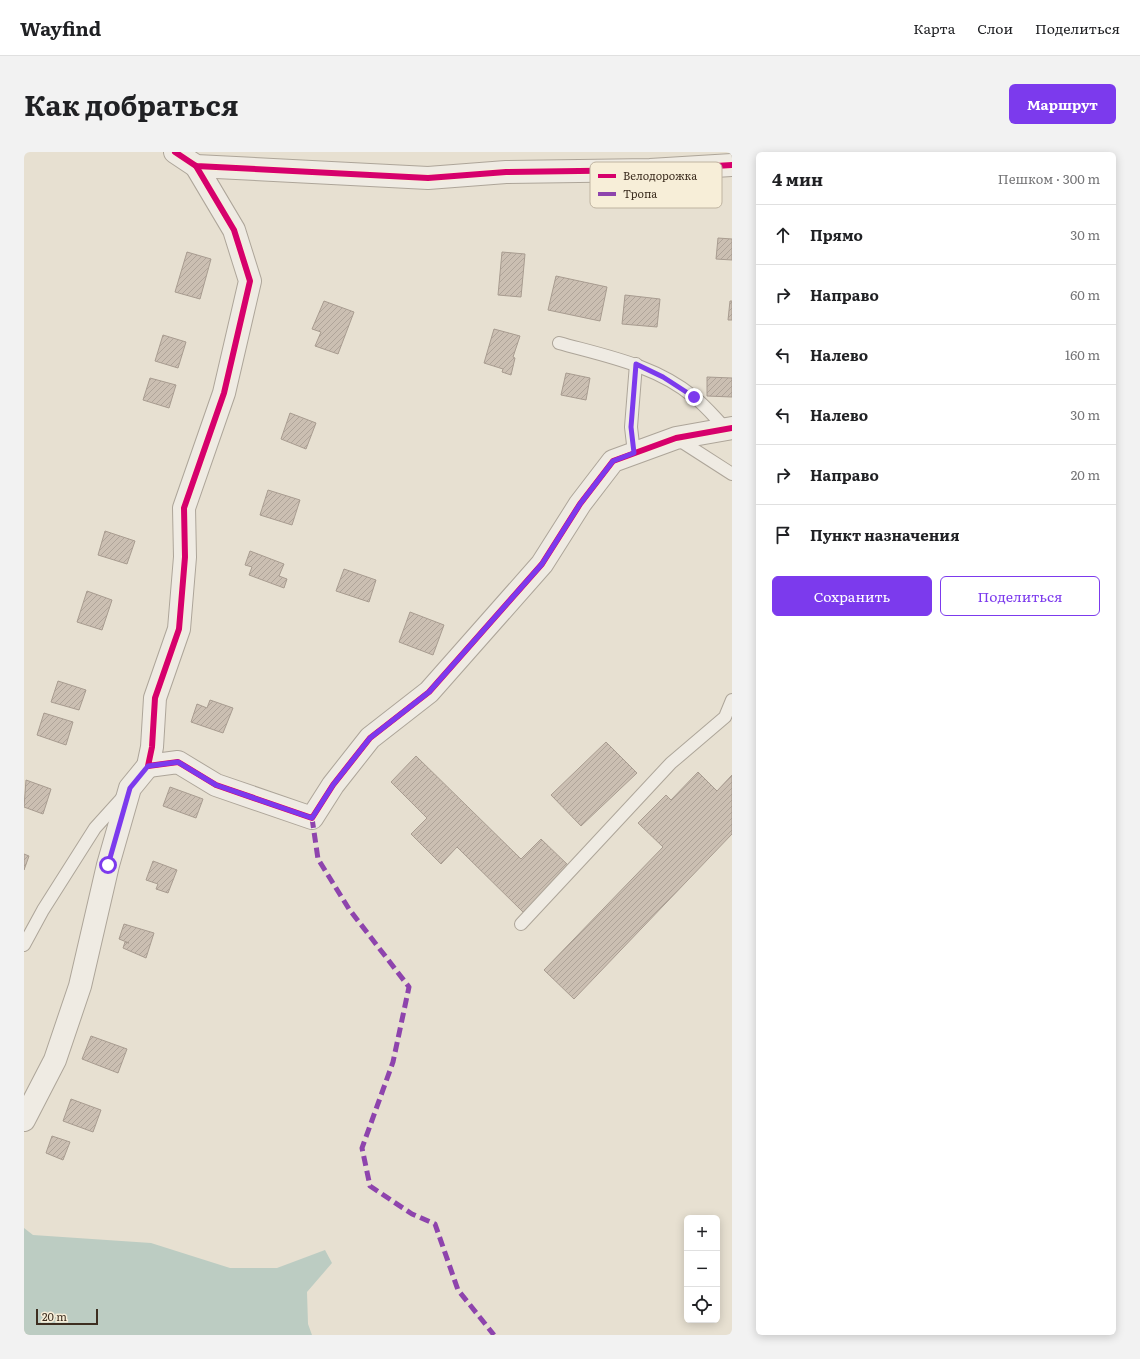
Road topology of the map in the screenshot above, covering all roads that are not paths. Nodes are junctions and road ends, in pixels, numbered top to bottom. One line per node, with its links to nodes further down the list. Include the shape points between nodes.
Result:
1 (175, 152): 3 (street)
2 (732, 165): 4 (street)
3 (196, 166): 5 (street, via 428,178 506,172); 13 (street, via 234,230 250,281 224,393 184,508 185,557 179,629 155,698 152,747)
4 (722, 166)
5 (590, 171)
6 (559, 343): 7 (lane)
7 (636, 364): 8 (lane, via 663,377 694,397); 10 (lane, via 631,427)
8 (729, 429): 9 (street)
9 (676, 438): 10 (street); 11 (lane)
10 (634, 453): 13 (street, via 613,461 580,504 542,564 429,692 370,738 333,785 312,818 216,785 178,762)
11 (732, 474)
12 (732, 700): 15 (lane, via 725,717 671,763)
13 (148, 766): 14 (street)
14 (130, 788): 16 (lane, via 95,828); 17 (street, via 108,865 80,986 55,1060)
15 (521, 924)
16 (24, 945)
17 (24, 1120)

